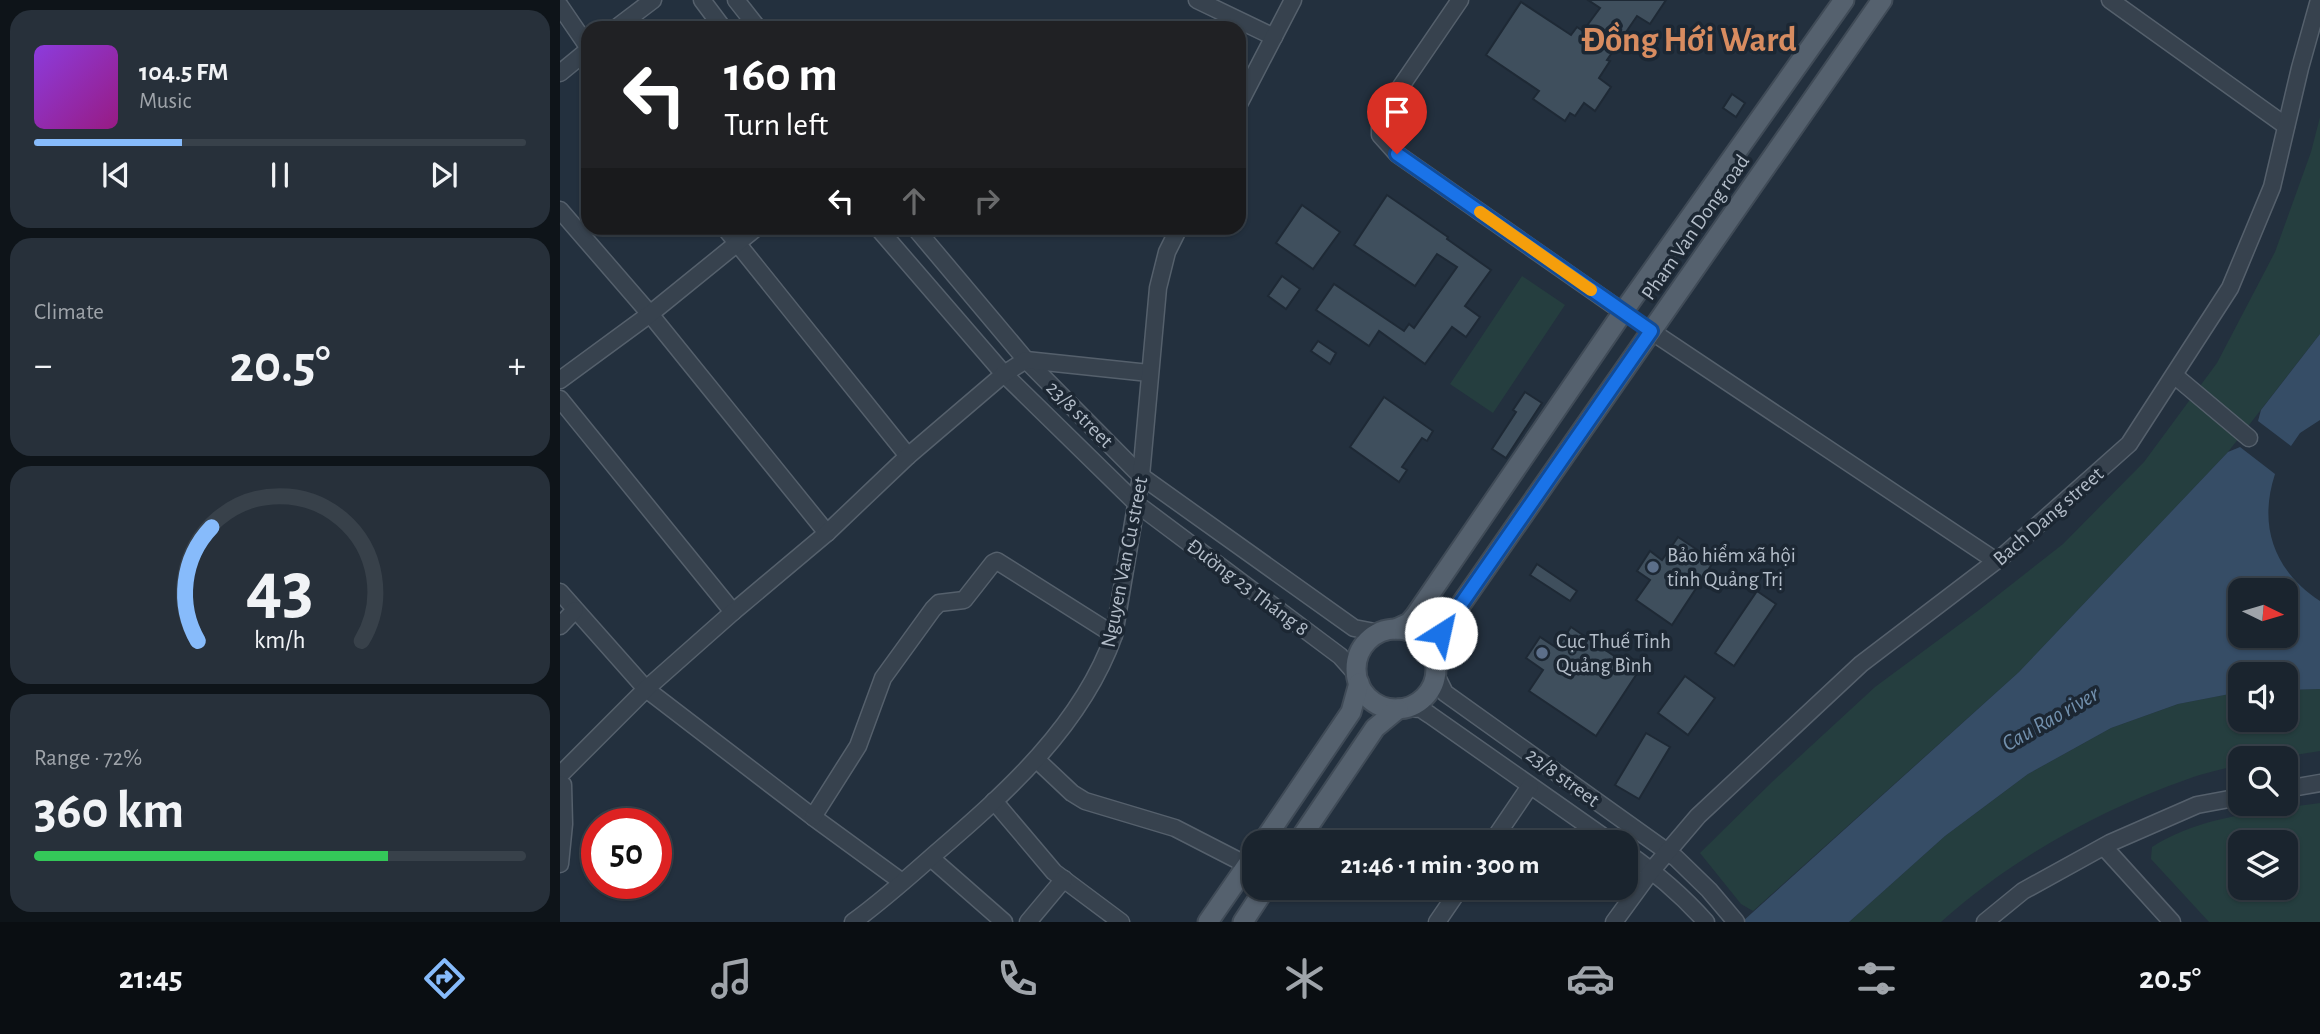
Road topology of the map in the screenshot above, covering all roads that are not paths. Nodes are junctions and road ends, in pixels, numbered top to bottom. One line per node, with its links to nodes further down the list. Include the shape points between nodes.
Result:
1 (653, 0): 12 (street)
2 (702, 0): 13 (street)
3 (736, 0): 14 (street)
4 (1197, 0): 15 (street)
5 (1293, 0): 17 (street)
6 (1460, 0): 32 (street, via 1380,117 1380,135 1397,154)
7 (1844, 0): 32 (main road, Pham Van Dong road)
8 (1882, 0): 34 (main road, Pham Van Dong road)
9 (2110, 0): 22 (street)
10 (2319, 0): 22 (street, Bach Dang street)
11 (560, 6): 18 (street)
12 (626, 21)
13 (718, 21)
14 (752, 21)
15 (1241, 21)
16 (1246, 24): 17 (street)
17 (1274, 37): 21 (street)
18 (581, 38)
19 (581, 54): 20 (street)
20 (560, 73)
21 (1246, 91)
22 (2286, 125): 38 (street, Bach Dang street, via 2272,187 2230,288)
23 (560, 210): 24 (street)
24 (581, 234)
25 (582, 235): 33 (street)
26 (731, 235): 31 (street)
27 (747, 235): 31 (street)
28 (884, 235): 37 (street, 23/8 street)
29 (921, 235): 35 (street, 23/8 street)
30 (1176, 235): 36 (street, Nguyen Van Cu street, via 1158,288)
31 (737, 243): 33 (street); 42 (street)
32 (1623, 312): 34 (main road); 51 (main road, Pham Van Dong road, via 1415,616)
33 (650, 314): 39 (street); 45 (street)
34 (1651, 331): 46 (street); 53 (main road, Pham Van Dong road, via 1441,633 1435,643)
35 (1026, 360): 36 (street); 37 (street); 43 (street, 23/8 street)
36 (1149, 373): 43 (street, Nguyen Van Cu street)
37 (1004, 374): 42 (street); 44 (street, 23/8 street)
38 (2174, 375): 41 (street); 46 (street, Bach Dang street, via 2129,444)
39 (560, 380)
40 (560, 399): 49 (street)
41 (2249, 438)
42 (908, 456): 45 (street)
43 (1141, 476): 44 (street, Nguyen Van Cu street); 51 (street, 23/8 street, via 1354,628)
44 (1137, 504): 52 (street, Nguyen Van Cu street); 54 (street, Đường 23 Tháng 8, via 1340,656)
45 (827, 533): 49 (street)
46 (1996, 561): 71 (street, Bach Dang street, via 1861,664 1698,816)
47 (560, 592): 48 (street)
48 (575, 610): 50 (street); 55 (street)
49 (733, 612): 55 (street)
50 (560, 626)
51 (1388, 631): 53 (main road, via 1409,631 1419,637); 54 (main road, via 1366,643 1359,653)
52 (1114, 635): 57 (street, Nguyen Van Cu street, via 1082,699); 65 (street, via 997,561 964,600 939,603 933,609 883,678 853,756)
53 (1435, 664): 56 (main road, via 1428,694); 71 (street, 23/8 street, via 1445,693)
54 (1358, 678): 56 (main road, via 1360,689 1380,707); 66 (main road, via 1351,712)
55 (646, 689): 58 (street); 65 (street)
56 (1403, 708): 61 (street, 23/8 street, via 1421,709); 67 (main road, via 1376,728)
57 (1037, 760): 64 (street, Nguyen Van Cu street); 72 (street, via 1085,801 1175,828)
58 (560, 775)
59 (2320, 783): 62 (street)
60 (560, 784): 75 (street, via 564,824)
61 (1530, 786): 68 (street); 69 (street, 23/8 street)
62 (2298, 787)
63 (2228, 799): 70 (street, via 2197,805)
64 (994, 801): 73 (street, Nguyen Van Cu street); 78 (street)
65 (813, 817): 79 (street)
66 (1271, 830)
67 (1306, 830)
68 (1500, 830)
69 (1594, 830)
70 (2104, 847): 92 (street, via 2023,891); 93 (street)
71 (1667, 851): 76 (street, Bach Dang street); 91 (street, 23/8 street, via 1691,870)
72 (1242, 855)
73 (931, 858): 79 (street, Nguyen Van Cu street); 83 (street)
74 (1638, 860): 76 (street)
75 (560, 864)
76 (1652, 870): 89 (street, Bach Dang street); 90 (street)
77 (1242, 872): 86 (main road)
78 (1064, 879): 84 (street); 85 (street)
79 (902, 882): 82 (street, Nguyen Van Cu street)
80 (1257, 900): 87 (main road)
81 (1452, 900): 88 (street)
82 (853, 922)
83 (1004, 922)
84 (1028, 922)
85 (1121, 922)
86 (1208, 922)
87 (1242, 922)
88 (1437, 922)
89 (1614, 922)
90 (1706, 922)
91 (1736, 922)
92 (1985, 922)
93 (2172, 922)

